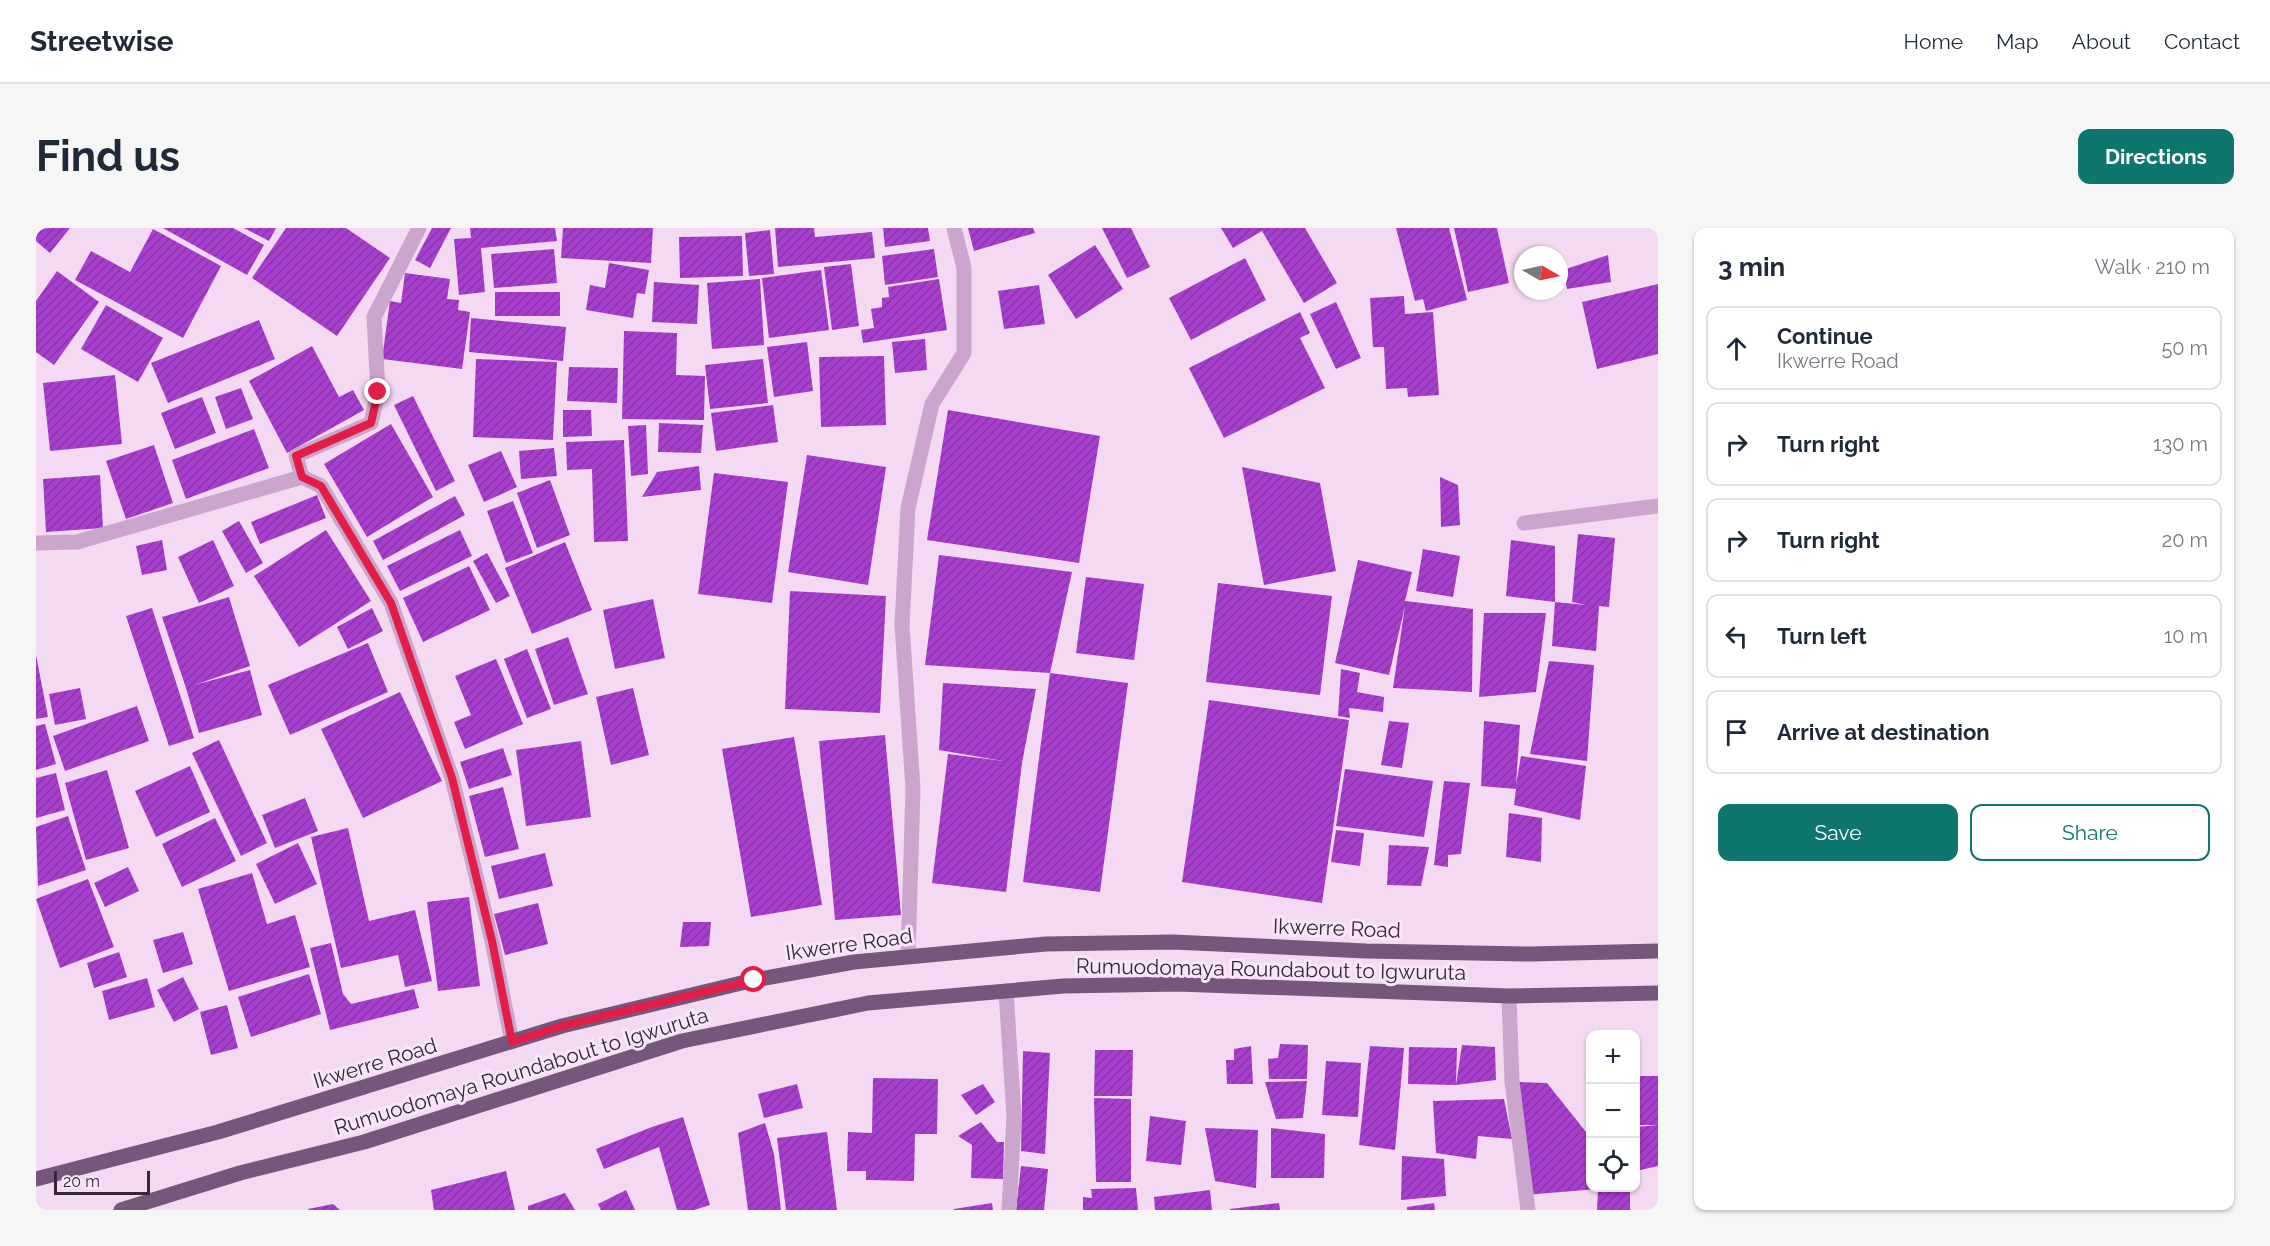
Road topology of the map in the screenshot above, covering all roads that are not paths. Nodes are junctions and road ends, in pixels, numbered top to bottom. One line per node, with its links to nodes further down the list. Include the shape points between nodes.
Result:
1 (419, 228): 3 (street, via 374,317 378,392 371,423 296,456)
2 (954, 228): 8 (street, via 964,268 964,353 932,404 908,508 902,625 913,789)
3 (302, 477): 6 (street, via 77,542); 12 (street, via 321,486 391,603 452,778)
4 (1658, 506): 5 (street)
5 (1524, 523)
6 (36, 543)
7 (1658, 951): 8 (main road, Ikwerre Road, via 1471,953 1173,942 1046,944)
8 (908, 956): 12 (main road, Ikwerre Road, via 754,980 562,1026)
9 (1006, 991): 11 (main road, Rumuodomaya Roundabout to Igwuruta, via 1178,984); 14 (main road, Rumuodomaya Roundabout to Igwuruta, via 868,1003 682,1041 364,1142 240,1173); 15 (street, via 1014,1117)
10 (1658, 993): 11 (main road, Rumuodomaya Roundabout to Igwuruta)
11 (1509, 996): 16 (street, via 1512,1081)
12 (512, 1042): 13 (main road, Ikwerre Road, via 218,1132)
13 (36, 1179)
14 (122, 1210)
15 (1010, 1210)
16 (1528, 1210)

